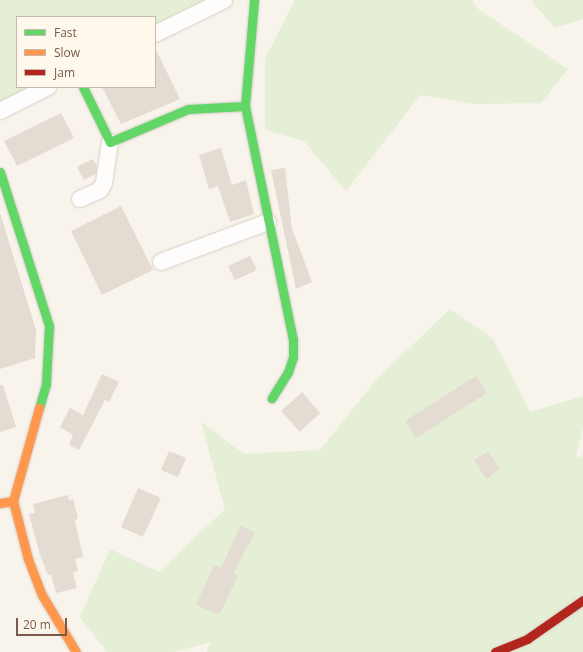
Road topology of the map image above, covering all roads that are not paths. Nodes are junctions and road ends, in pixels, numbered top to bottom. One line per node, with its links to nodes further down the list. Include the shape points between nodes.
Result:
1 (224, 0): 3 (street)
2 (254, 0): 6 (street)
3 (156, 34)
4 (46, 88): 7 (street)
5 (83, 88): 8 (street)
6 (245, 106): 8 (street, via 188,109); 11 (street)
7 (0, 111)
8 (110, 142): 10 (street, via 104,183 100,190)
9 (0, 172): 14 (street, via 48,326 46,384)
10 (80, 199)
11 (268, 222): 12 (street); 13 (street, via 293,338 293,357 288,372)
12 (161, 262)
13 (272, 398)
14 (13, 501): 15 (street); 17 (street, via 28,560 42,595)
15 (0, 503)
16 (583, 600): 18 (street, via 528,639)
17 (76, 652)
18 (495, 652)

